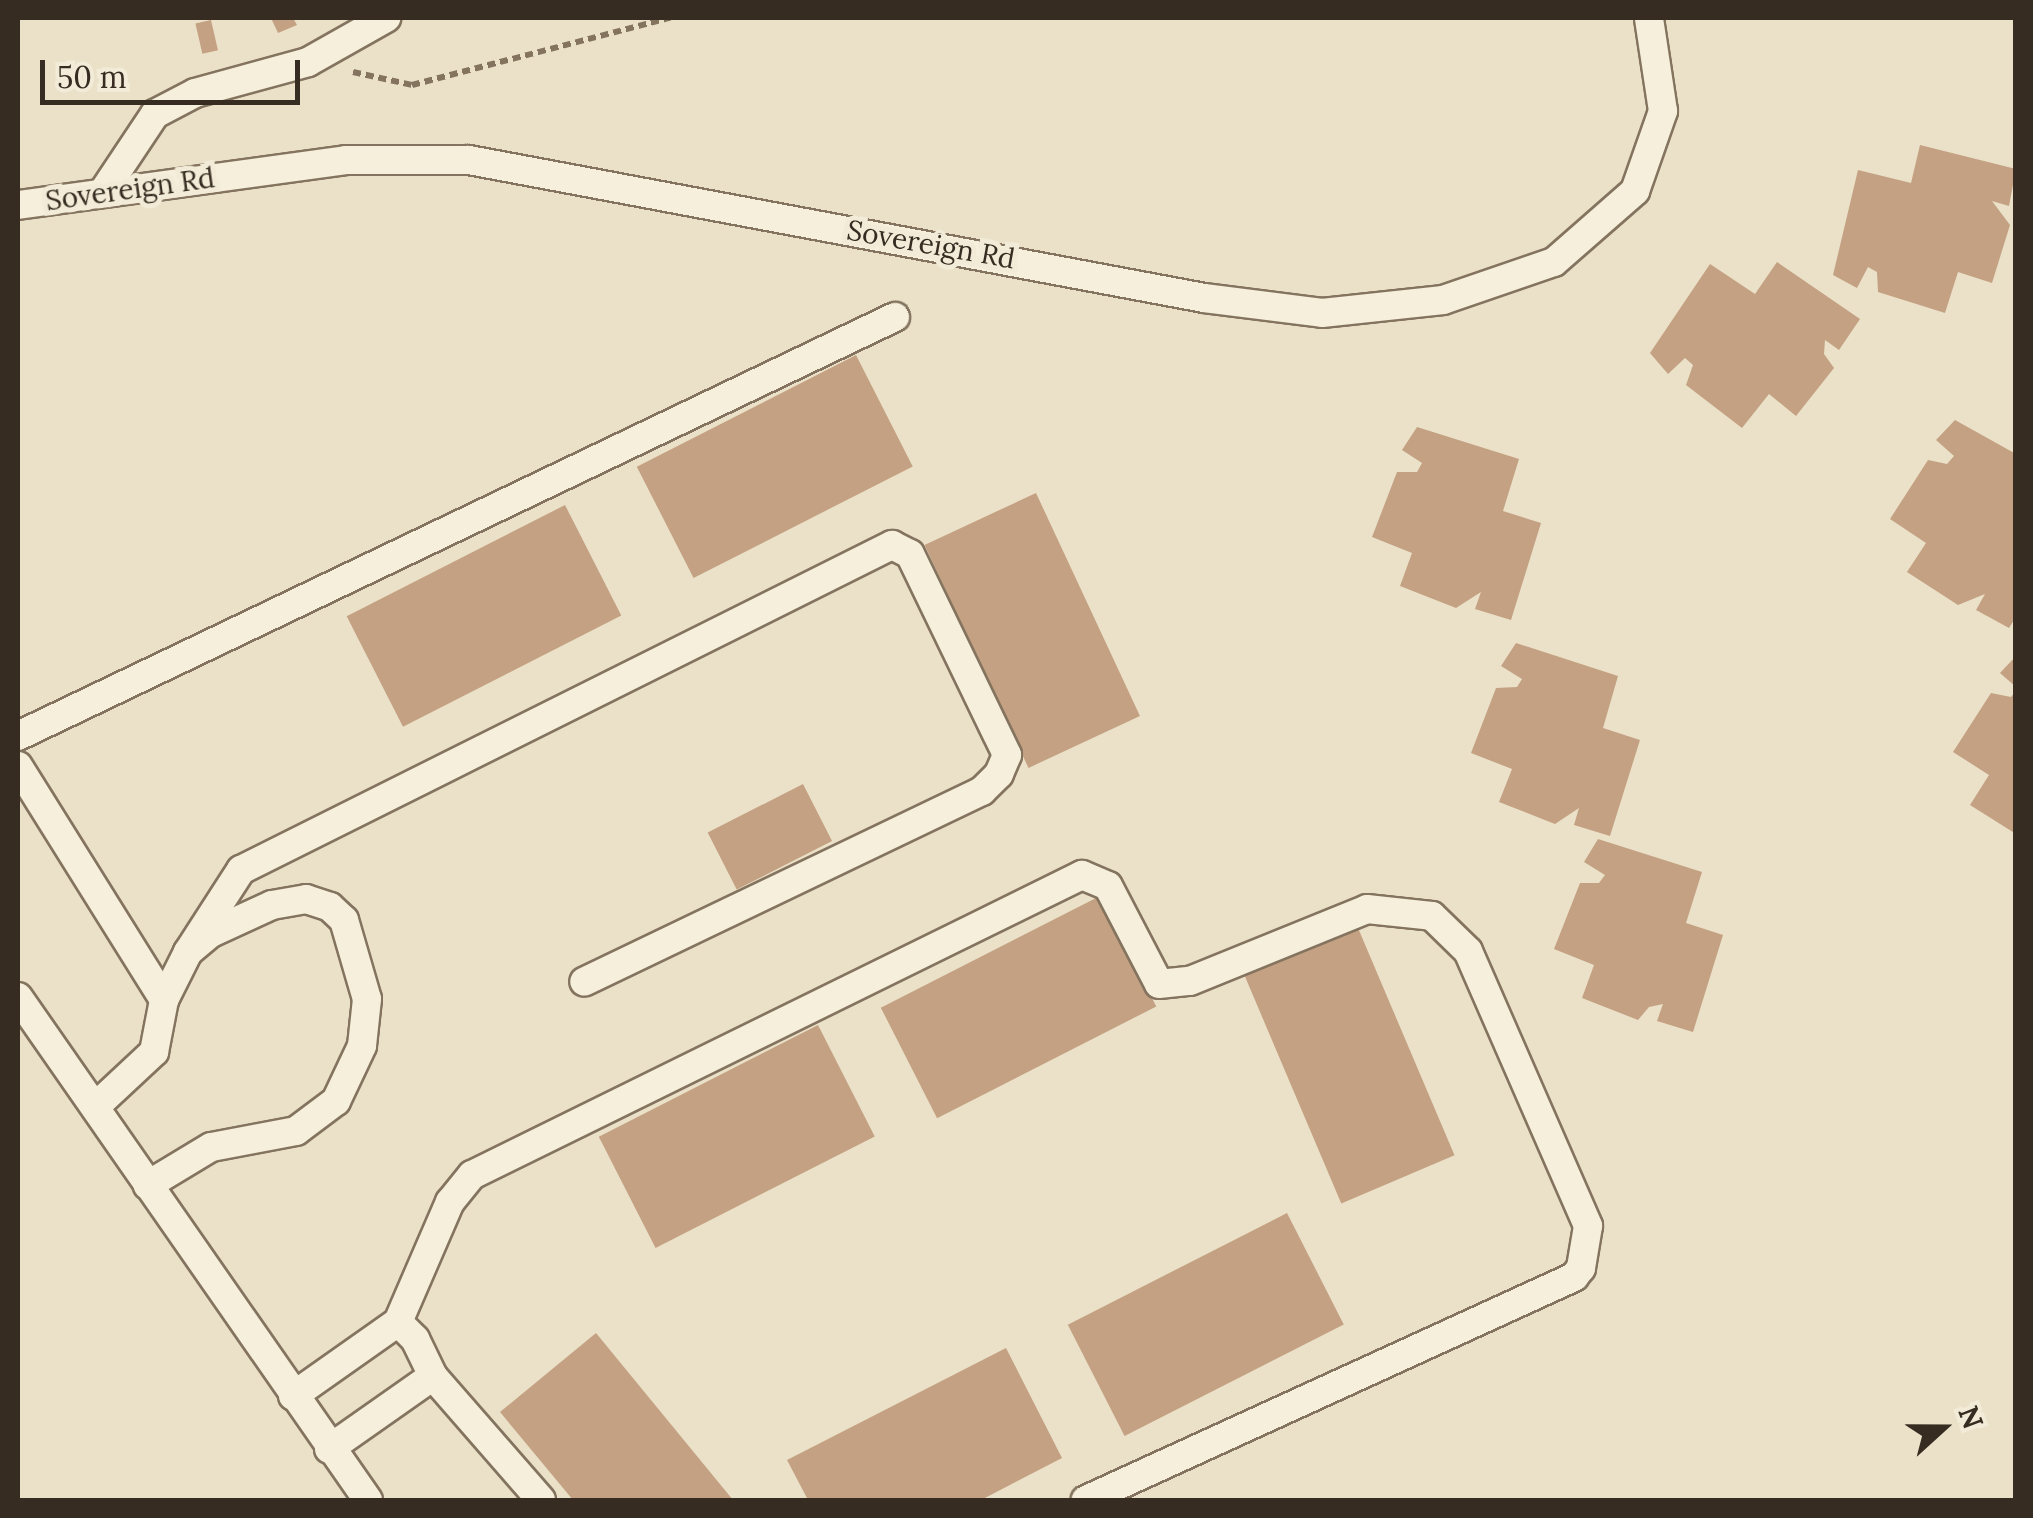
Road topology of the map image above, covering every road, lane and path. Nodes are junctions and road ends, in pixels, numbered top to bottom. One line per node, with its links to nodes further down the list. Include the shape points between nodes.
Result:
1 (386, 18): 4 (street)
2 (670, 18): 4 (path, via 412,86)
3 (1649, 18): 5 (street, Sovereign Rd, via 1663,112 1636,191 1554,262 1443,300 1322,313 1204,298 468,160 346,160)
4 (308, 62): 5 (street, via 195,93 155,114)
5 (103, 192): 6 (street, Sovereign Rd)
6 (18, 206)
7 (895, 317): 8 (street)
8 (18, 736)
9 (18, 766): 13 (street)
10 (188, 952): 11 (street, via 241,870 892,546 910,554 1007,755 999,774 982,791); 13 (street); 15 (street, via 239,918 306,900 330,906 344,920 360,960 367,999 362,1046 336,1102 296,1131 211,1146)
11 (584, 982)
12 (18, 997): 14 (street)
13 (164, 1000): 14 (street, via 154,1052)
14 (95, 1107): 15 (street)
15 (148, 1185): 18 (street)
16 (398, 1322): 17 (street, via 416,1339); 18 (street); 22 (street, via 450,1202 472,1175 1071,879 1096,877 1108,886 1160,984 1190,981 1367,909 1432,916 1468,951 1588,1226 1581,1268 1574,1277)
17 (433, 1376): 19 (street); 21 (street)
18 (292, 1396): 19 (street)
19 (329, 1449): 20 (street)
20 (368, 1500)
21 (540, 1500)
22 (1086, 1500)

